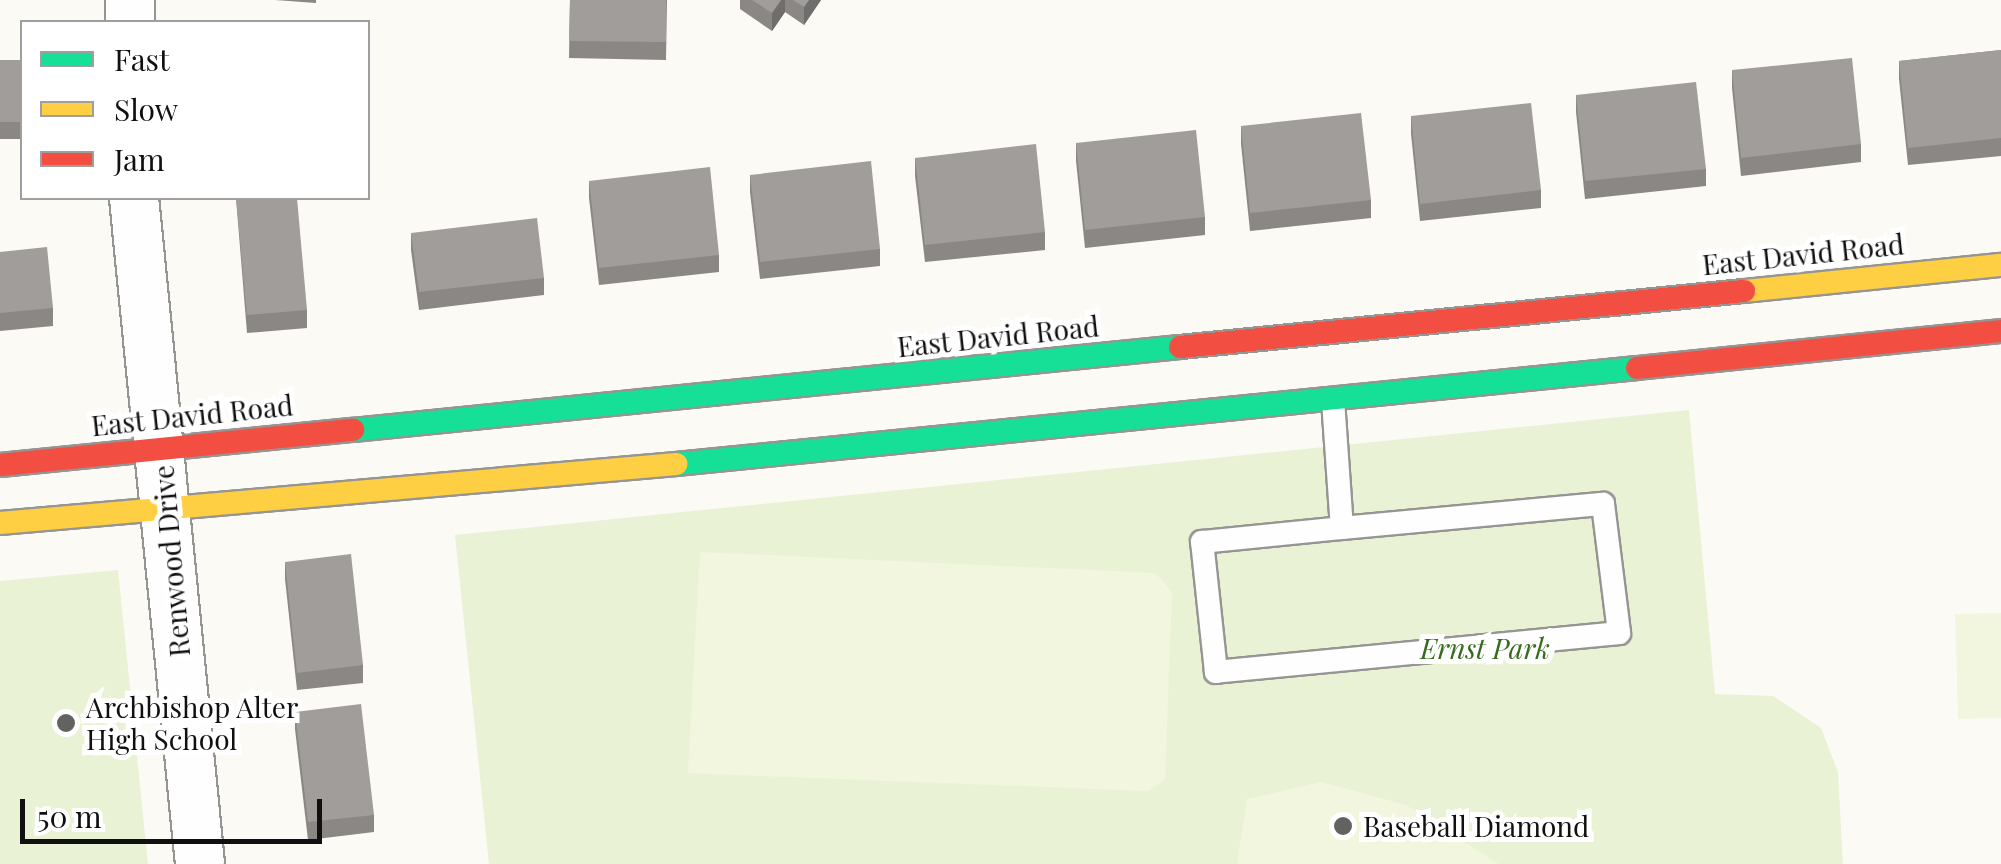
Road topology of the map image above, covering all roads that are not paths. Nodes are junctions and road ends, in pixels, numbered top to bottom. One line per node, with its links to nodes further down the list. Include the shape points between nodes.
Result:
1 (134, 200): 6 (street, Renwood Drive)
2 (2001, 265): 4 (street, East David Road)
3 (2001, 331): 5 (street)
4 (1327, 332): 5 (street); 6 (street, East David Road)
5 (1333, 400): 8 (street); 10 (lane)
6 (160, 449): 7 (street, East David Road); 8 (street, Renwood Drive)
7 (0, 464)
8 (166, 511): 9 (street); 11 (street, Renwood Drive)
9 (0, 523)
10 (1342, 528): 10 (lane, via 1602,504 1619,633 1216,672 1202,542)
11 (200, 864)

